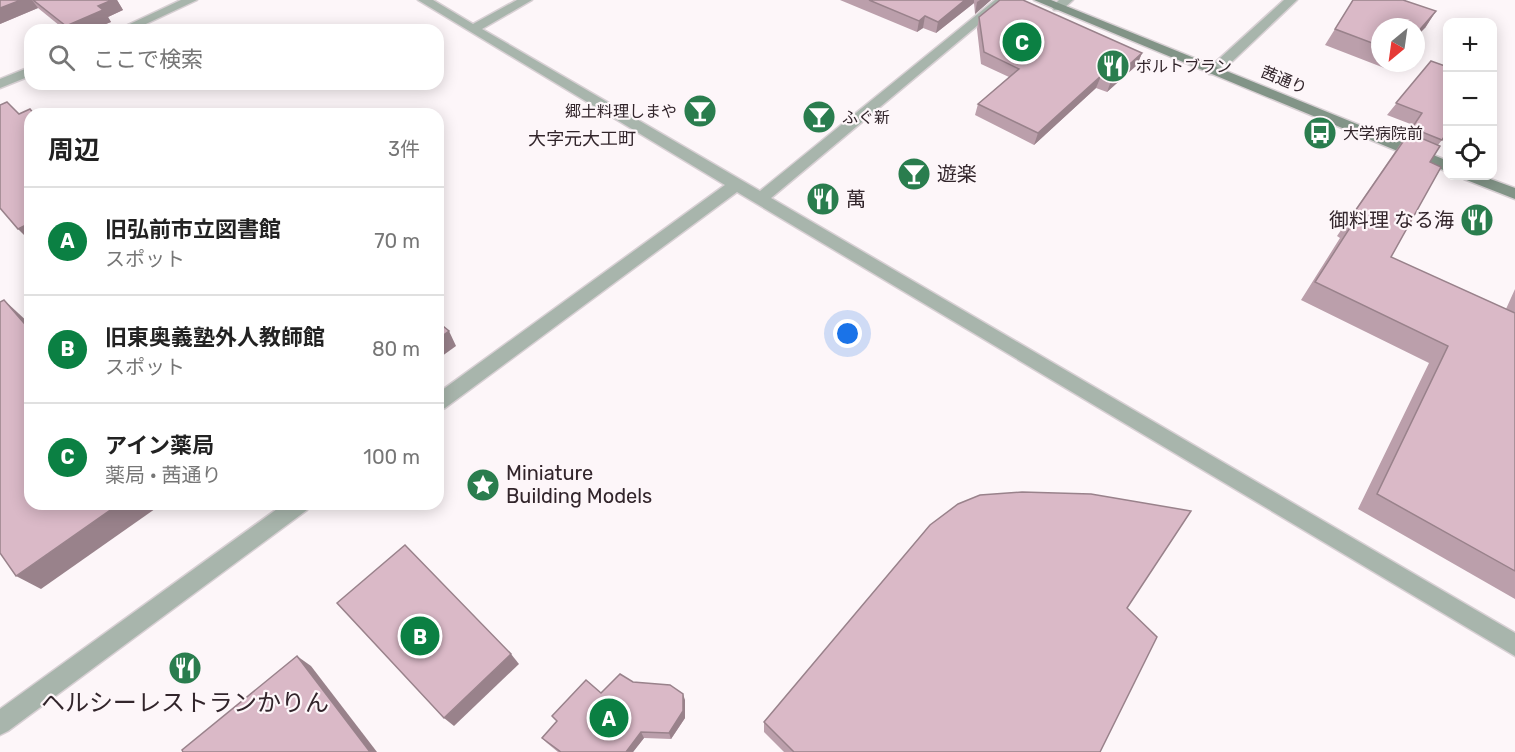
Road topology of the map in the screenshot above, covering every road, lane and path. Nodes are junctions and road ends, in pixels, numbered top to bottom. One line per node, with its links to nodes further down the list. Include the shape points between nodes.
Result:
1 (191, 0): 8 (street)
2 (424, 0): 9 (street)
3 (526, 0): 9 (street)
4 (1002, 0): 17 (street)
5 (1040, 0): 7 (street, 茜通り)
6 (1291, 0): 10 (street)
7 (1063, 4): 10 (street, 茜通り)
8 (137, 24)
9 (472, 28): 15 (street)
10 (1214, 71): 13 (street, 茜通り)
11 (24, 74): 12 (street)
12 (0, 84)
13 (1443, 165)
14 (1479, 180): 16 (street)
15 (736, 184): 17 (street); 18 (street)
16 (1515, 194)
17 (760, 199): 20 (street)
18 (444, 399)
19 (292, 510): 21 (street)
20 (1515, 645)
21 (0, 723)

